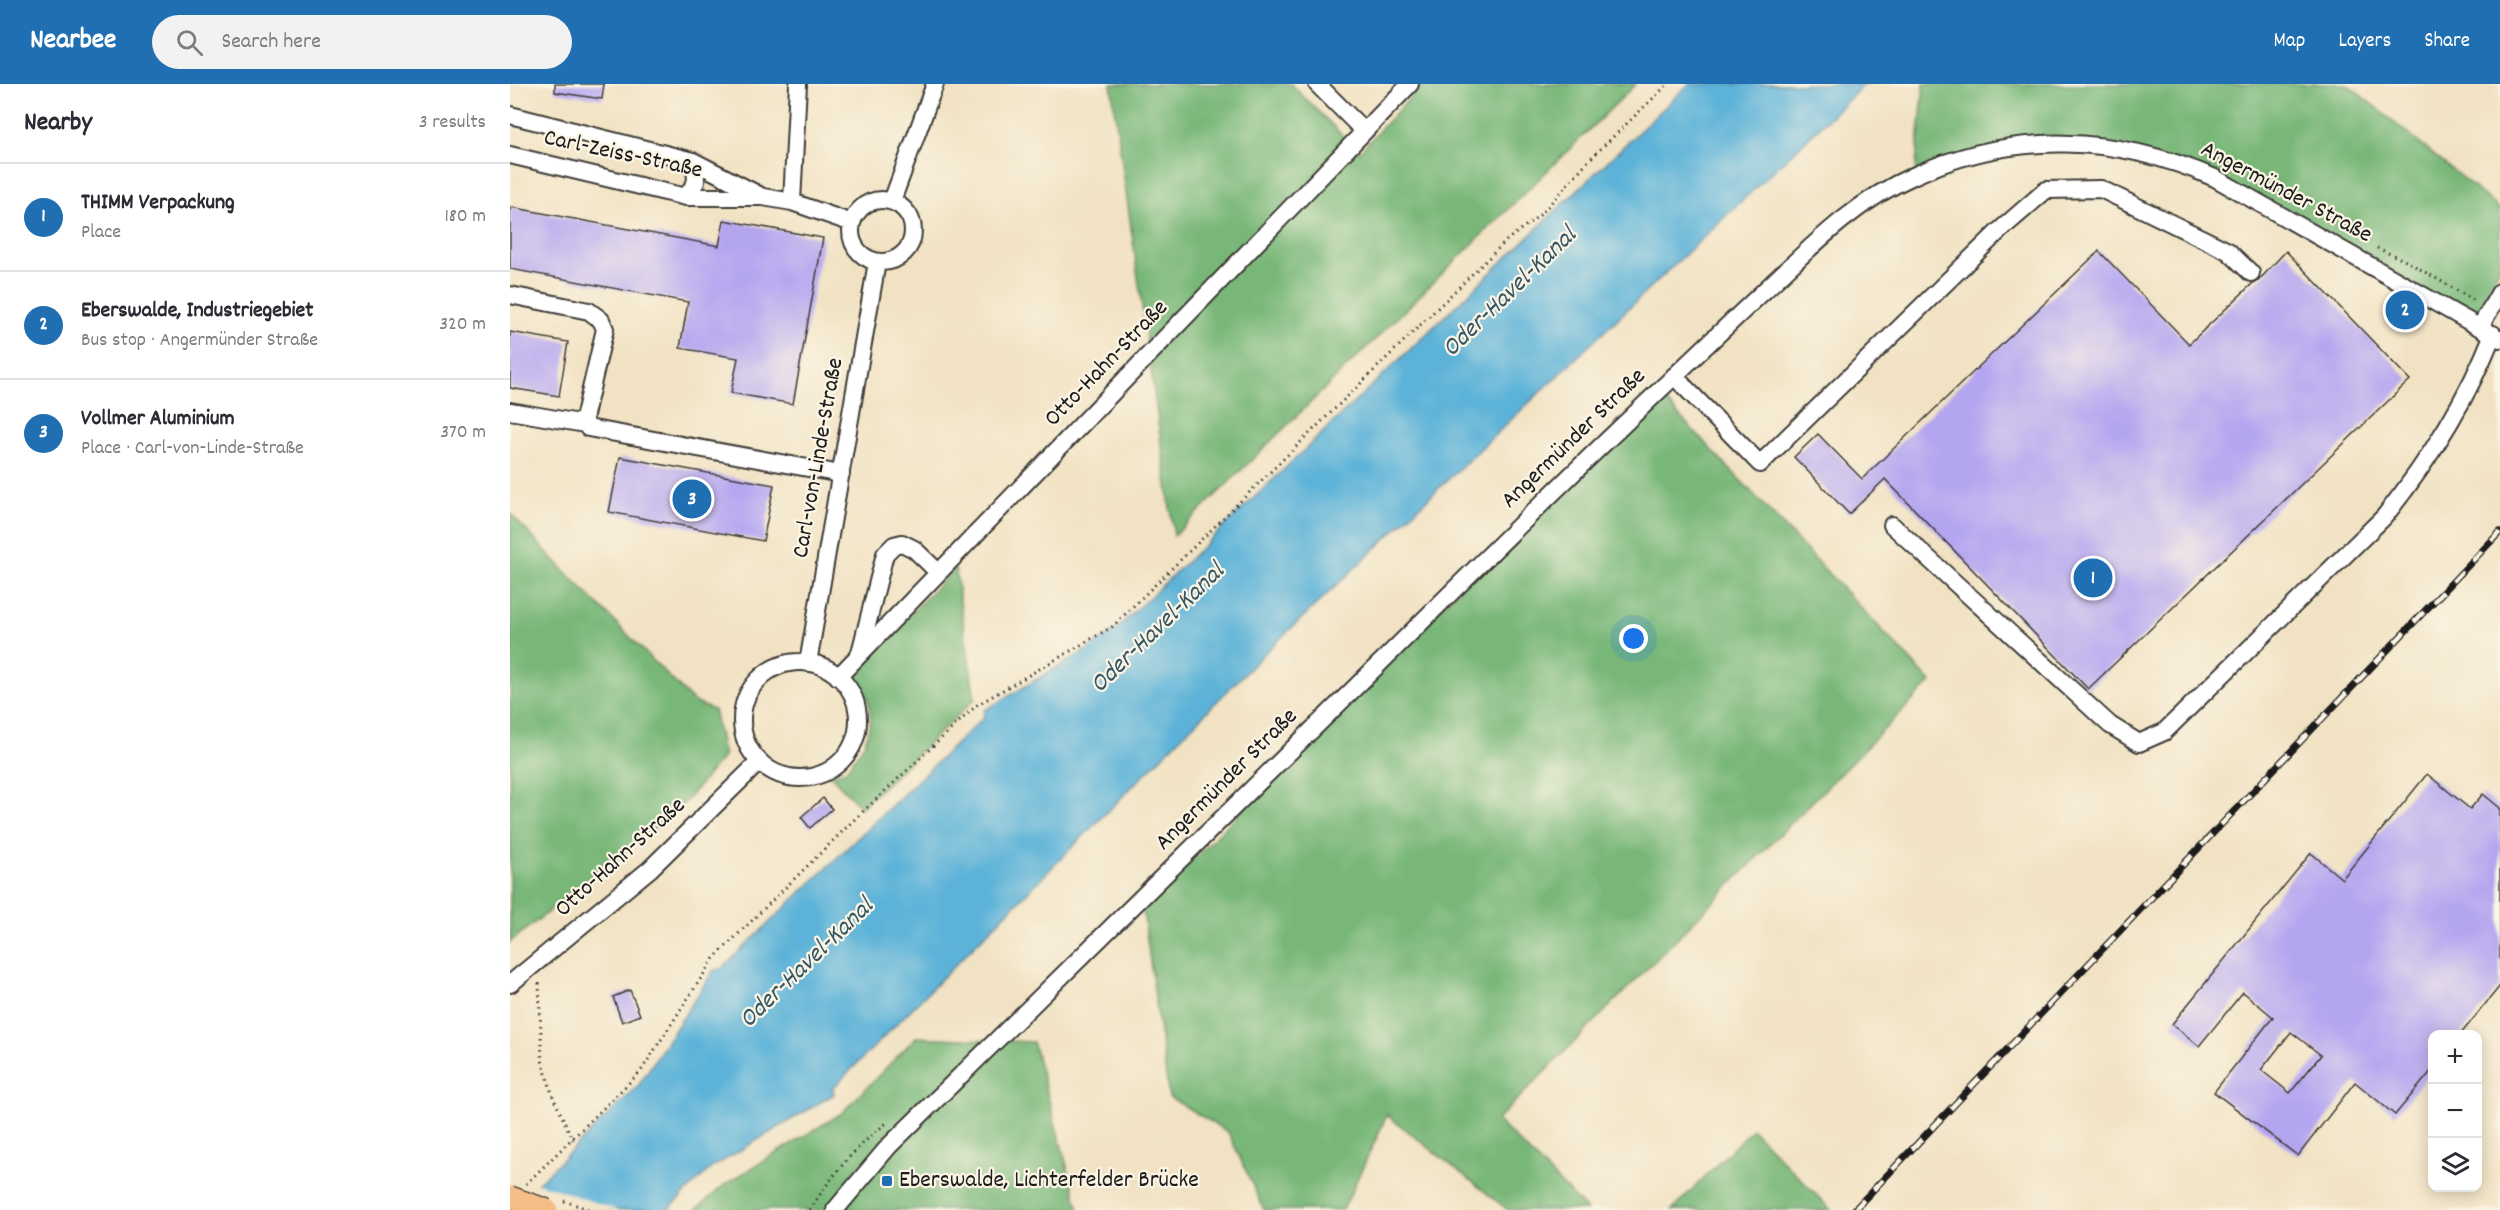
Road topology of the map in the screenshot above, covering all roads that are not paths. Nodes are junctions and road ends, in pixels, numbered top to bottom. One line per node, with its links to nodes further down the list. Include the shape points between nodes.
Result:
1 (798, 84): 12 (street)
2 (935, 84): 11 (street)
3 (1317, 84): 6 (street)
4 (1410, 84): 6 (street, Otto-Hahn-Straße)
5 (510, 115): 8 (street, Carl-Zeiss-Straße)
6 (1364, 131): 24 (street, Otto-Hahn-Straße)
7 (510, 155): 9 (street, Carl-Zeiss-Straße)
8 (695, 163): 9 (street, via 696,182); 10 (street, Carl-Zeiss-Straße)
9 (686, 197): 10 (street, Carl-Zeiss-Straße)
10 (763, 197): 12 (street, Carl-Zeiss-Straße)
11 (892, 201): 13 (street, via 868,203); 14 (street, via 908,213 914,225 913,238 898,259)
12 (792, 202): 13 (street, Carl-Zeiss-Straße)
13 (852, 223): 14 (street, via 855,246 861,255)
14 (877, 262): 22 (street, Carl-von-Linde-Straße)
15 (2251, 273): 19 (street, via 2228,251 2101,189 2046,190 1760,464)
16 (2500, 292): 18 (street, via 2490,310)
17 (510, 295): 21 (street, via 589,311 601,320 605,329)
18 (2491, 333): 19 (street, Angermünder Straße, via 2190,167 2136,150 2096,145 2025,145 1939,165 1870,199 1816,241); 23 (street, via 2480,365 2430,453 2384,517 2164,732 2139,743 2110,725)
19 (1674, 376): 32 (street, Angermünder Straße, via 889,1146)
20 (510, 411): 21 (street)
21 (585, 424): 22 (street, via 588,428)
22 (841, 474): 26 (street, Carl-von-Linde-Straße)
23 (1892, 525)
24 (939, 572): 25 (street, Otto-Hahn-Straße); 25 (street, via 902,543 885,554)
25 (860, 654): 27 (street, Otto-Hahn-Straße)
26 (808, 663): 27 (street); 28 (street, via 790,663 773,669 758,680 748,695 742,712 742,730)
27 (838, 677): 28 (street, via 857,708 858,726 853,744 842,760 828,771 792,778)
28 (759, 762): 29 (street, Otto-Hahn-Straße, via 650,869)
29 (517, 979)
30 (510, 1197): 31 (main road, bridge)
31 (547, 1210)
32 (835, 1210)

